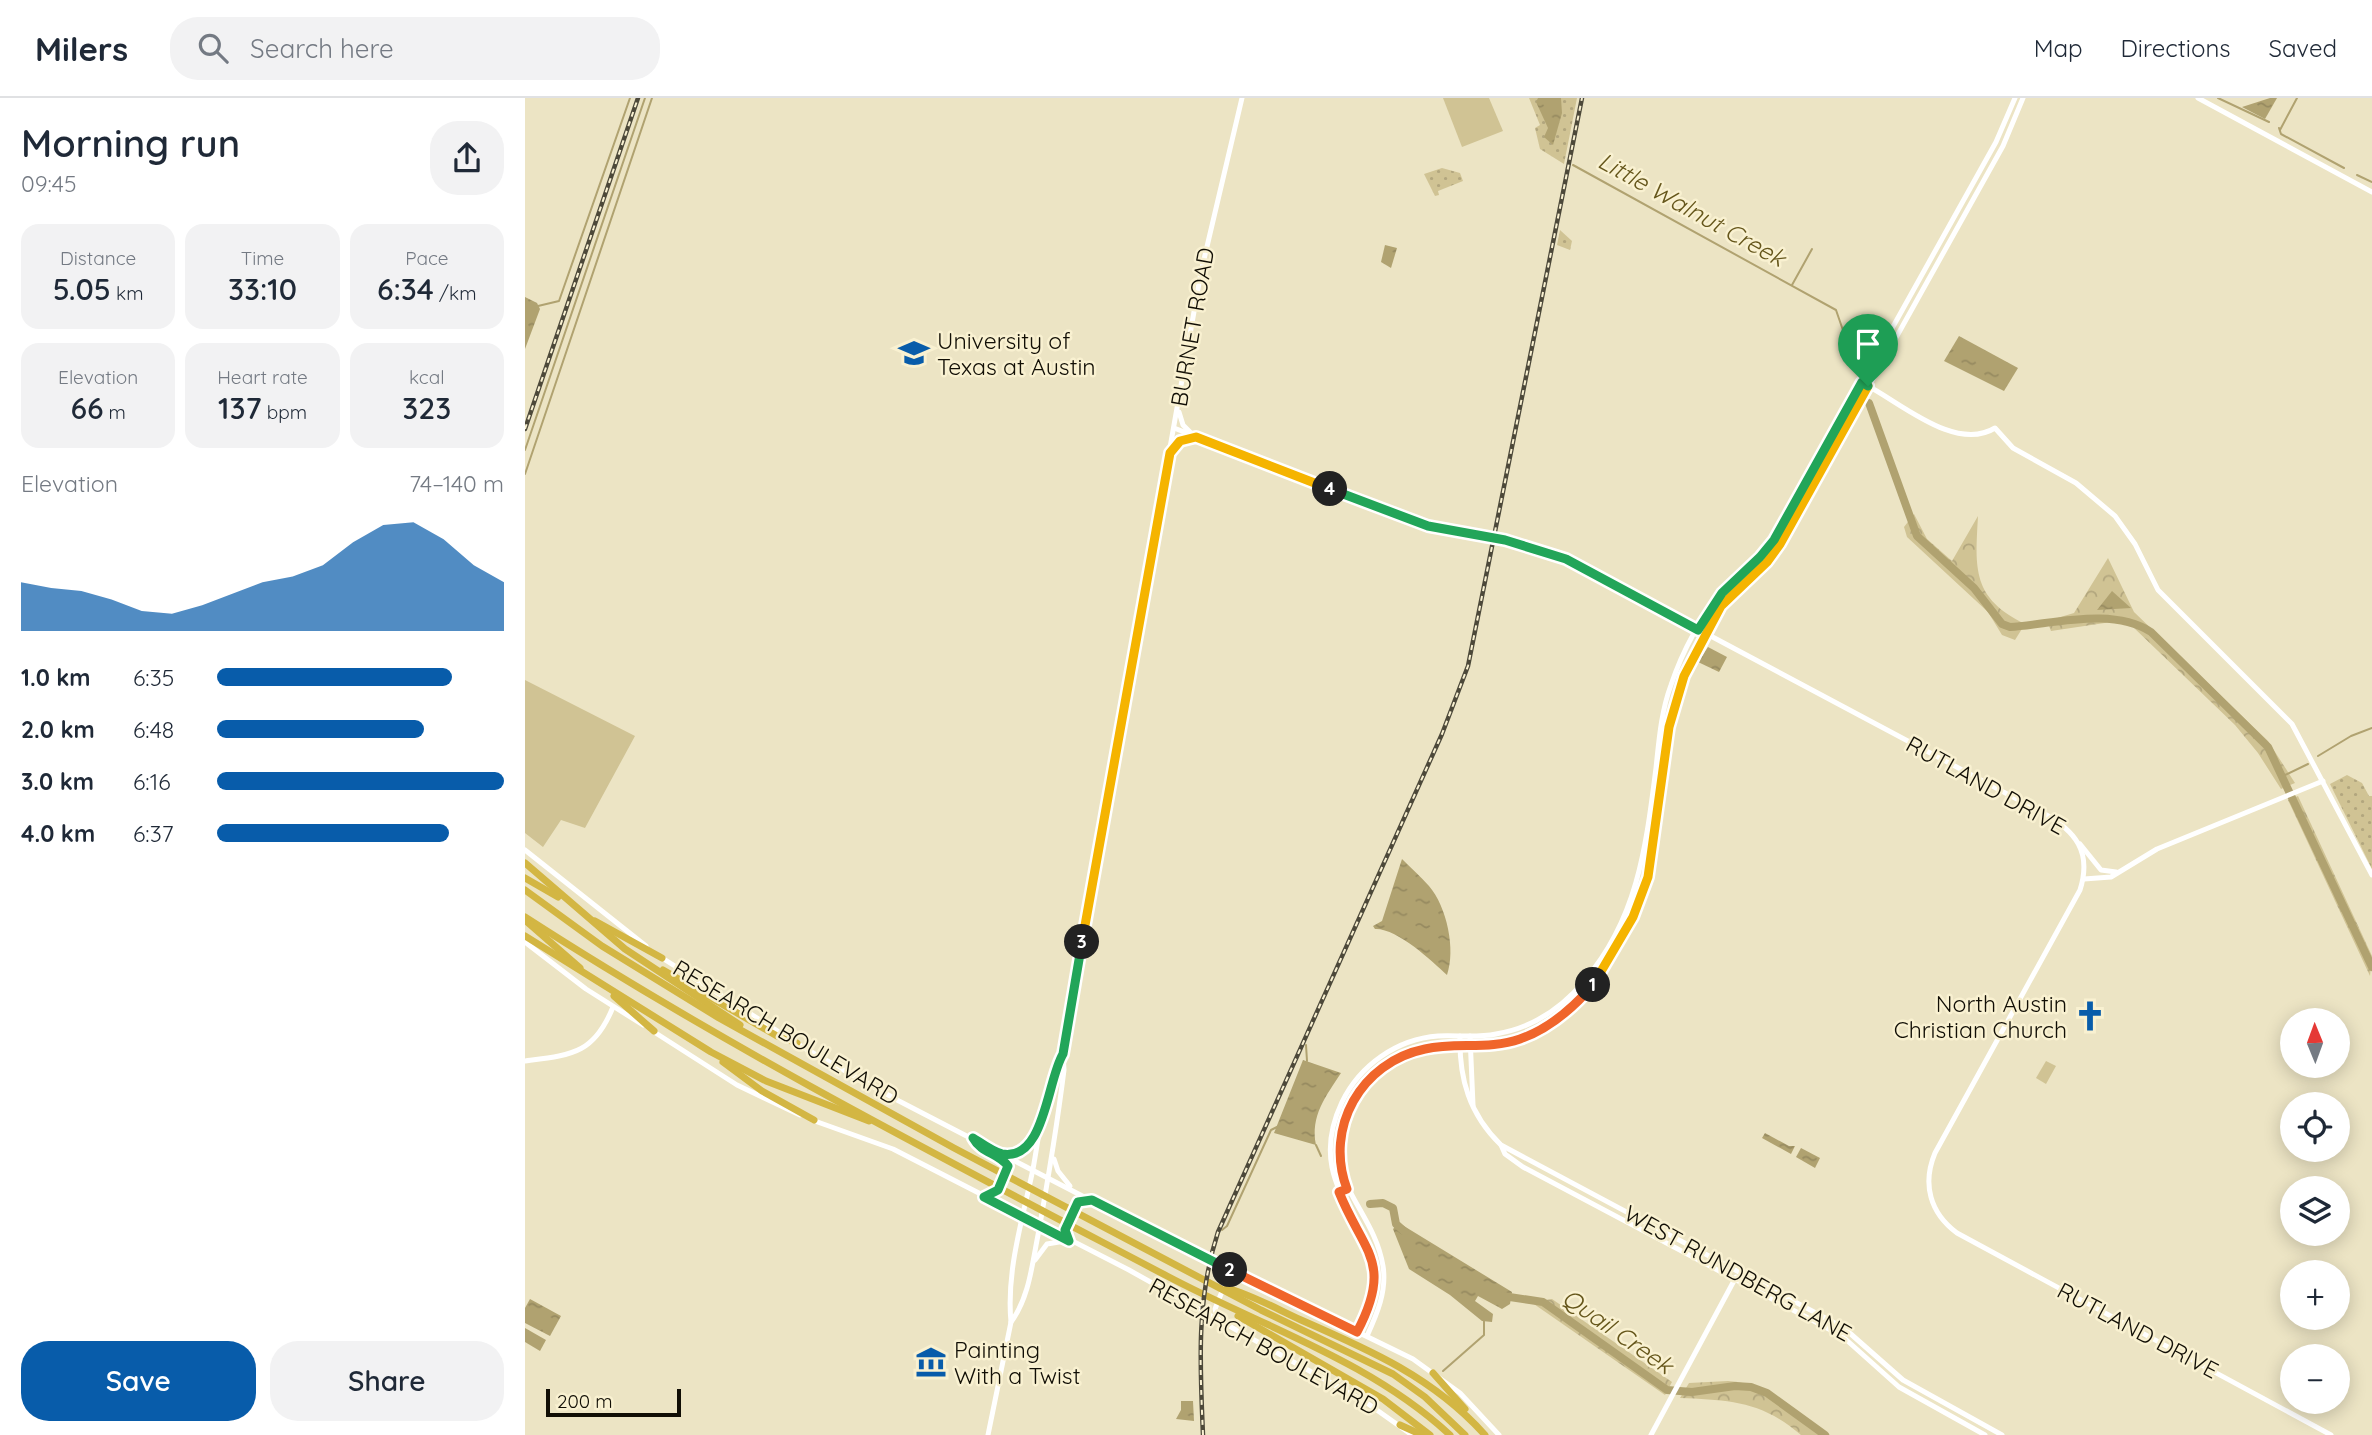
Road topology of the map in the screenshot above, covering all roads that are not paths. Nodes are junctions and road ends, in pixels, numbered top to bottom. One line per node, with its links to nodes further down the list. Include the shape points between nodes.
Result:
1 (1242, 98): 7 (main road, BURNET ROAD, via 1201,272)
2 (2015, 98): 6 (main road, via 1996,142)
3 (2023, 98): 6 (main road, via 2002,147)
4 (2198, 98): 5 (main road)
5 (2372, 192)
6 (1865, 384): 11 (main road); 12 (main road); 19 (main road, via 1958,435 1979,436 1995,428 2013,448 2075,483 2115,516 2158,590 2292,724)
7 (1178, 408): 8 (main road, BURNET ROAD); 9 (main road, via 1183,425)
8 (1174, 428): 9 (main road, RUTLAND DRIVE); 10 (main road, BURNET ROAD)
9 (1196, 437): 10 (main road, via 1180,441); 15 (main road, RUTLAND DRIVE, via 1418,523 1505,540 1566,559)
10 (1170, 453): 46 (main road, BURNET ROAD)
11 (1794, 504): 12 (main road); 13 (main road)
12 (1801, 508): 14 (main road)
13 (1762, 555): 14 (main road); 15 (main road, via 1722,593)
14 (1768, 560): 16 (main road, via 1727,598)
15 (1698, 630): 16 (main road, RUTLAND DRIVE); 17 (main road, via 1673,678)
16 (1705, 633): 18 (main road, via 1681,683); 20 (main road, RUTLAND DRIVE, via 2051,817 2071,831)
17 (1661, 726): 18 (main road); 24 (main road)
18 (1669, 727): 26 (main road)
19 (2323, 780): 23 (main road, via 2157,849); 25 (main road)
20 (2078, 843): 23 (main road, via 2101,870); 28 (main road, RUTLAND DRIVE)
21 (525, 850): 34 (main road, RESEARCH BOULEVARD)
22 (525, 863): 32 (highway)
23 (2119, 871): 28 (main road, via 2105,879)
24 (1640, 875): 26 (main road); 35 (main road, via 1604,953)
25 (2372, 875)
26 (1648, 877): 36 (main road, via 1618,946)
27 (525, 878): 34 (highway)
28 (2084, 879): 97 (main road, RUTLAND DRIVE, via 1935,1153 1928,1183 1934,1207 1957,1233)
29 (525, 890): 42 (highway, via 623,960)
30 (525, 919): 38 (highway); 53 (highway, via 636,988)
31 (525, 936): 45 (highway)
32 (613, 940): 41 (highway, via 777,1036); 42 (highway)
33 (525, 942): 37 (main road, RESEARCH BOULEVARD)
34 (661, 958): 41 (main road, RESEARCH BOULEVARD)
35 (1581, 985): 36 (main road); 40 (main road, via 1530,1024 1496,1035)
36 (1587, 991): 44 (main road, via 1528,1036)
37 (613, 1007): 38 (main road, RESEARCH BOULEVARD); 47 (main road, via 602,1031 583,1049)
38 (654, 1031): 51 (main road, RESEARCH BOULEVARD, via 737,1085)
39 (1460, 1036): 40 (main road); 43 (main road); 48 (main road, via 1407,1043)
40 (1470, 1036): 44 (main road, WEST RUNDBERG LANE)
41 (797, 1043): 54 (main road, RESEARCH BOULEVARD)
42 (773, 1047): 76 (highway, via 954,1148)
43 (1460, 1047): 44 (main road); 49 (main road, via 1410,1053); 50 (main road, via 1465,1094)
44 (1470, 1047): 50 (main road, WEST RUNDBERG LANE)
45 (711, 1052): 51 (highway, via 762,1091); 53 (highway, via 766,1081)
46 (1063, 1054): 52 (main road, BURNET ROAD); 57 (main road, BURNET ROAD)
47 (525, 1061)
48 (1366, 1069): 49 (main road); 60 (main road, via 1347,1092 1335,1121)
49 (1372, 1076): 59 (main road, via 1346,1115)
50 (1473, 1105): 55 (main road, WEST RUNDBERG LANE)
51 (814, 1120): 67 (main road, RESEARCH BOULEVARD, via 893,1149)
52 (1040, 1128): 56 (main road, via 1024,1150); 61 (main road, BURNET ROAD)
53 (890, 1129): 80 (highway)
54 (973, 1138): 56 (main road, RESEARCH BOULEVARD); 67 (main road, via 977,1146 1008,1166 998,1190)
55 (1501, 1144): 58 (main road, WEST RUNDBERG LANE); 62 (main road, WEST RUNDBERG LANE, via 1505,1154)
56 (1002, 1154): 61 (main road, RESEARCH BOULEVARD)
57 (1053, 1157): 63 (main road, BURNET ROAD); 64 (main road)
58 (1538, 1166): 62 (main road); 73 (main road, WEST RUNDBERG LANE)
59 (1341, 1167): 60 (main road); 65 (main road)
60 (1332, 1168): 66 (main road)
61 (1033, 1169): 63 (main road, RESEARCH BOULEVARD); 69 (main road, BURNET ROAD)
62 (1535, 1173): 75 (main road, WEST RUNDBERG LANE)
63 (1050, 1177): 64 (main road, RESEARCH BOULEVARD); 70 (main road, BURNET ROAD)
64 (1072, 1188): 68 (main road, RESEARCH BOULEVARD)
65 (1347, 1189): 66 (main road); 83 (main road, via 1377,1245 1383,1267 1380,1305)
66 (1339, 1192): 82 (main road, via 1365,1240 1374,1268 1371,1301)
67 (984, 1197): 69 (main road, RESEARCH BOULEVARD)
68 (1092, 1200): 71 (main road, via 1078,1202 1065,1230); 74 (main road, RESEARCH BOULEVARD)
69 (1022, 1218): 70 (main road, RESEARCH BOULEVARD); 78 (main road, BURNET ROAD, via 1009,1304)
70 (1039, 1227): 71 (main road, RESEARCH BOULEVARD); 72 (main road, BURNET ROAD)
71 (1069, 1241): 72 (main road, via 1047,1244); 77 (main road, RESEARCH BOULEVARD)
72 (1031, 1266): 78 (main road, BURNET ROAD, via 1021,1309)
73 (1738, 1272): 75 (main road); 79 (main road, WEST RUNDBERG LANE)
74 (1246, 1278): 77 (main road, via 1226,1284 1215,1309); 82 (main road, RESEARCH BOULEVARD)
75 (1735, 1279): 81 (main road, WEST RUNDBERG LANE); 94 (main road)
76 (1263, 1307): 91 (highway, via 1393,1374); 92 (highway, via 1373,1351 1426,1382)
77 (1218, 1321): 85 (main road, RESEARCH BOULEVARD)
78 (1011, 1322): 86 (main road, BURNET ROAD)
79 (1834, 1323): 81 (main road); 96 (main road, WEST RUNDBERG LANE, via 1862,1341 1910,1385)
80 (1254, 1324): 89 (highway, via 1396,1408); 90 (highway, via 1345,1363 1393,1391)
81 (1830, 1330): 95 (main road, WEST RUNDBERG LANE, via 1911,1395)
82 (1357, 1332): 83 (main road, RESEARCH BOULEVARD)
83 (1367, 1336): 84 (main road, RESEARCH BOULEVARD)
84 (1433, 1373): 92 (highway); 93 (main road, RESEARCH BOULEVARD, via 1460,1392)
85 (1401, 1425): 87 (main road, RESEARCH BOULEVARD); 88 (highway)
86 (988, 1435)
87 (1412, 1435)
88 (1422, 1435)
89 (1430, 1435)
90 (1450, 1435)
91 (1465, 1435)
92 (1484, 1435)
93 (1499, 1435)
94 (1651, 1435)
95 (1985, 1435)
96 (2002, 1435)
97 (2331, 1435)

